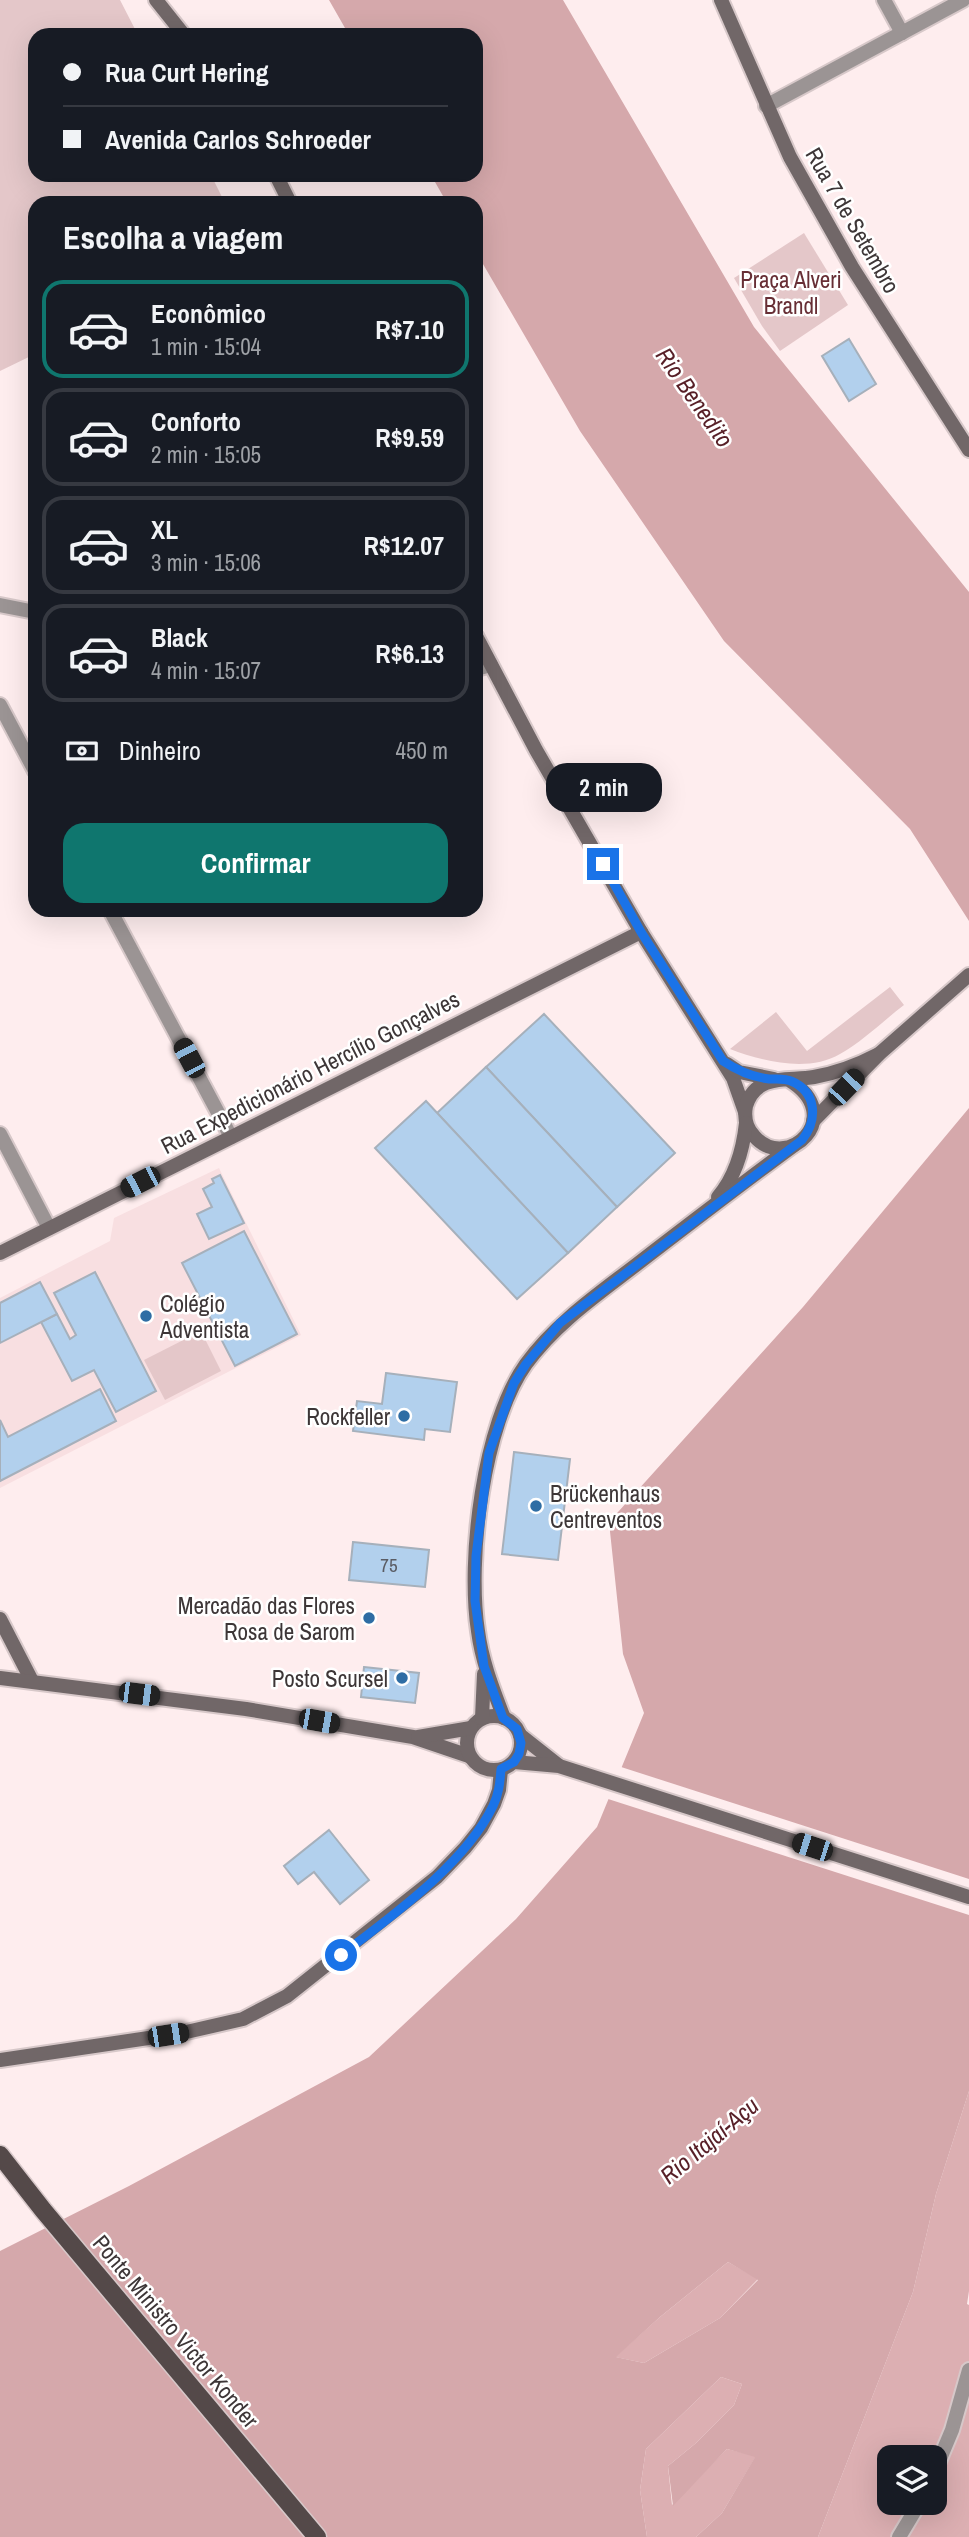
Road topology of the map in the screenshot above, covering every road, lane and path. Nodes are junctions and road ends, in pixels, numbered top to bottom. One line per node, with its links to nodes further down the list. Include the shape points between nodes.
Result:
1 (156, 0): 5 (main road)
2 (721, 0): 7 (main road, Rua 7 de Setembro)
3 (884, 0): 6 (street)
4 (963, 0): 6 (street)
5 (178, 28)
6 (902, 33): 7 (street)
7 (766, 106): 8 (main road, Rua 7 de Setembro, via 852,267)
8 (969, 450)
9 (0, 605): 10 (street)
10 (28, 611)
11 (483, 650): 12 (main road)
12 (491, 665): 13 (street); 17 (main road)
13 (483, 667)
14 (0, 705): 15 (street)
15 (28, 758)
16 (114, 917): 25 (street)
17 (641, 932): 20 (main road); 25 (main road, Rua Expedicionário Hercílio Gonçalves)
18 (969, 975): 19 (main road)
19 (879, 1054): 21 (main road, via 837,1072); 23 (main road)
20 (723, 1061): 21 (main road, via 739,1072); 22 (main road, via 741,1094)
21 (783, 1080): 22 (main road, via 764,1083 754,1091 747,1101); 23 (main road, via 809,1096)
22 (746, 1117): 26 (main road, via 759,1142 769,1147); 27 (main road, via 736,1169)
23 (813, 1121): 26 (main road, via 810,1131)
24 (0, 1134): 28 (street)
25 (231, 1137): 28 (main road, Rua Expedicionário Hercílio Gonçalves)
26 (793, 1146): 27 (main road)
27 (708, 1209): 31 (main road, via 560,1323 514,1383 489,1453 479,1518 475,1601)
28 (50, 1228): 29 (main road, Rua Expedicionário Hercílio Gonçalves)
29 (0, 1253)
30 (0, 1619): 33 (main road)
31 (484, 1666): 34 (main road); 35 (main road)
32 (0, 1678): 33 (main road)
33 (32, 1681): 37 (main road)
34 (503, 1718): 35 (main road); 36 (main road, via 514,1724)
35 (476, 1723): 37 (main road); 38 (main road, via 467,1738)
36 (520, 1735): 39 (main road, via 519,1754); 40 (main road)
37 (413, 1737): 38 (main road)
38 (469, 1756): 39 (main road, via 483,1768)
39 (507, 1766): 40 (main road); 42 (main road, via 494,1804 465,1848 437,1877 287,1996 243,2018 182,2033)
40 (559, 1766): 41 (main road)
41 (969, 1897)
42 (0, 2060)
43 (0, 2155): 47 (main road, Ponte Ministro Victor Konder)
44 (969, 2370): 45 (street)
45 (946, 2445)
46 (912, 2515): 48 (street)
47 (317, 2537)
48 (899, 2537)

